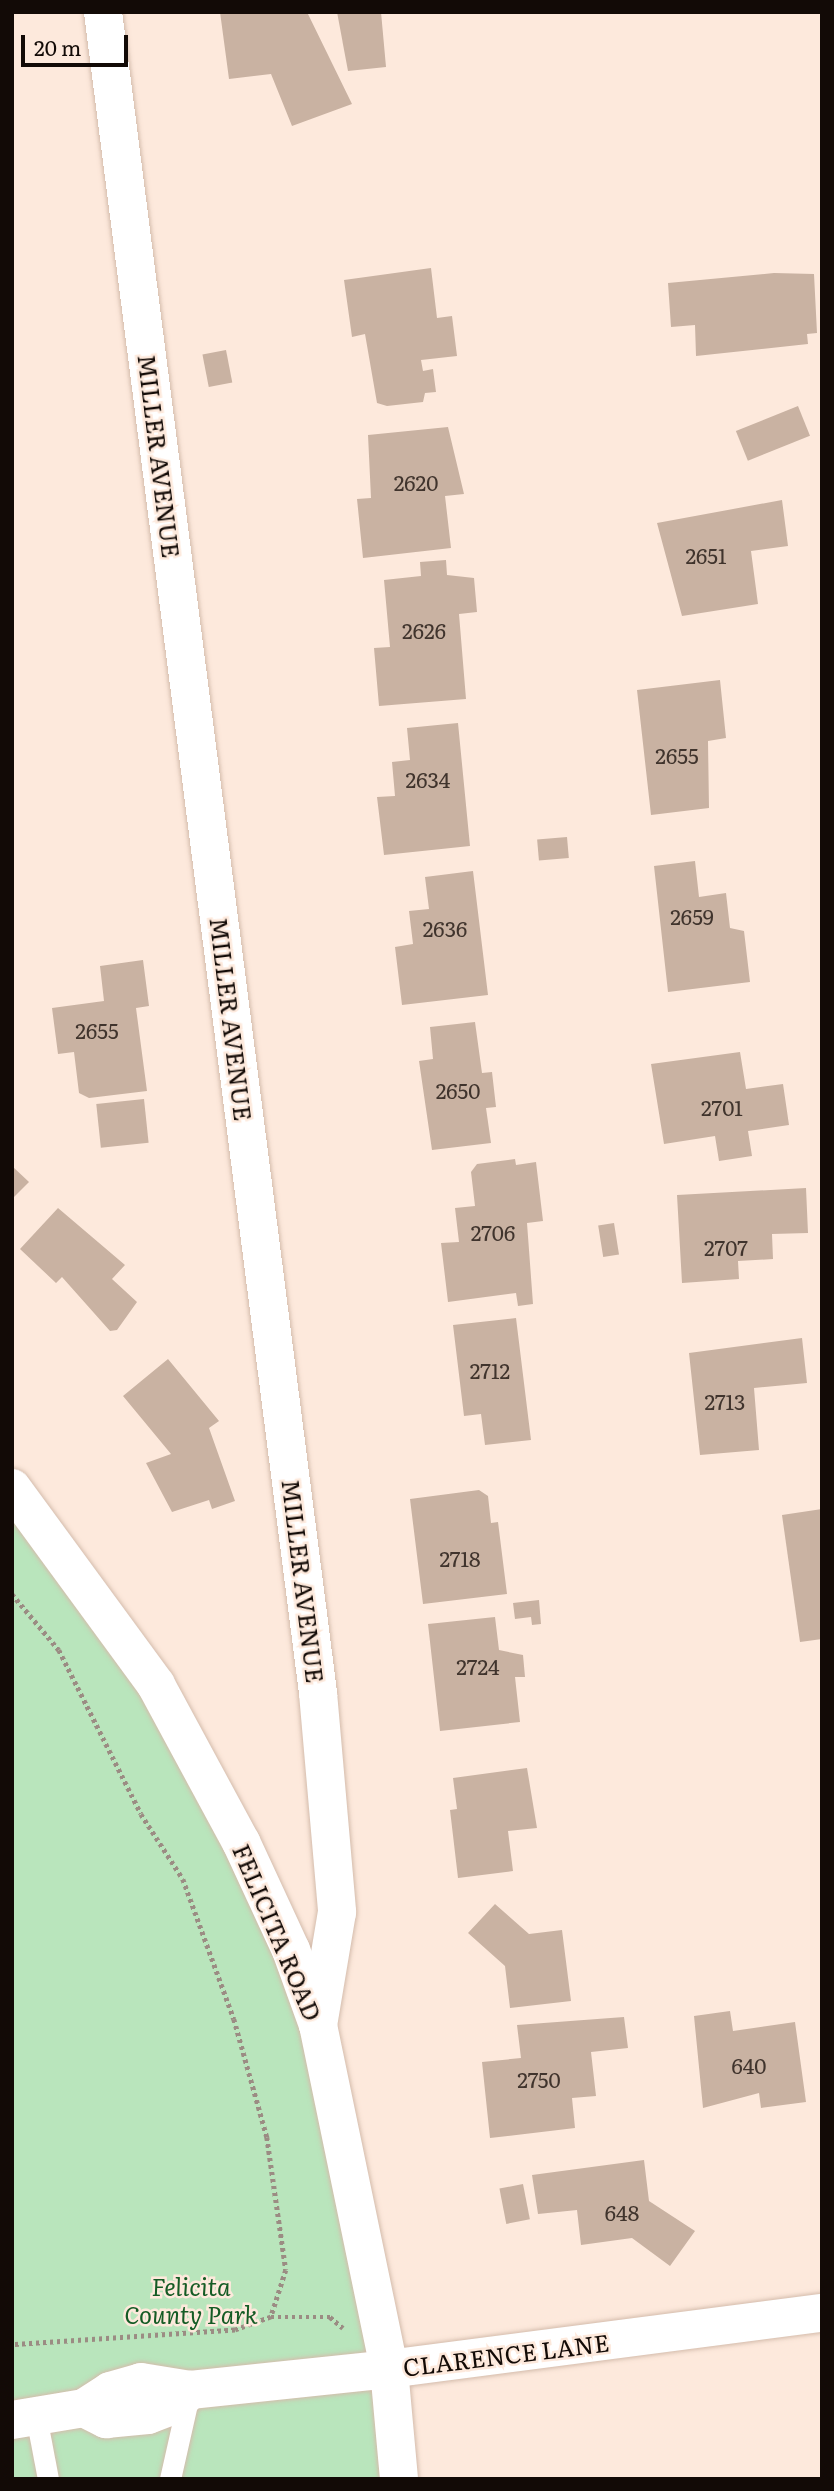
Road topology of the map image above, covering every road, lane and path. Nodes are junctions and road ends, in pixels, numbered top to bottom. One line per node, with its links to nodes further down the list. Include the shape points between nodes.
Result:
1 (103, 12): 4 (street, MILLER AVENUE, via 318,1693 337,1912)
2 (12, 1488): 4 (street, FELICITA ROAD, via 115,1622 180,1726 242,1842)
3 (12, 1594): 6 (path, via 59,1650 141,1814 183,1879 234,2019 267,2137 286,2270)
4 (318, 2025): 8 (street, FELICITA ROAD)
5 (822, 2314): 8 (street, CLARENCE LANE)
6 (271, 2317): 7 (path, via 235,2330); 8 (path, via 330,2316)
7 (12, 2345)
8 (389, 2369): 9 (street, CLARENCE LANE); 13 (street, FELICITA ROAD)
9 (190, 2390): 10 (street, CLARENCE LANE, via 141,2382 110,2391 83,2409); 12 (lane)
10 (24, 2418): 11 (lane)
11 (48, 2479)
12 (170, 2479)
13 (399, 2479)

